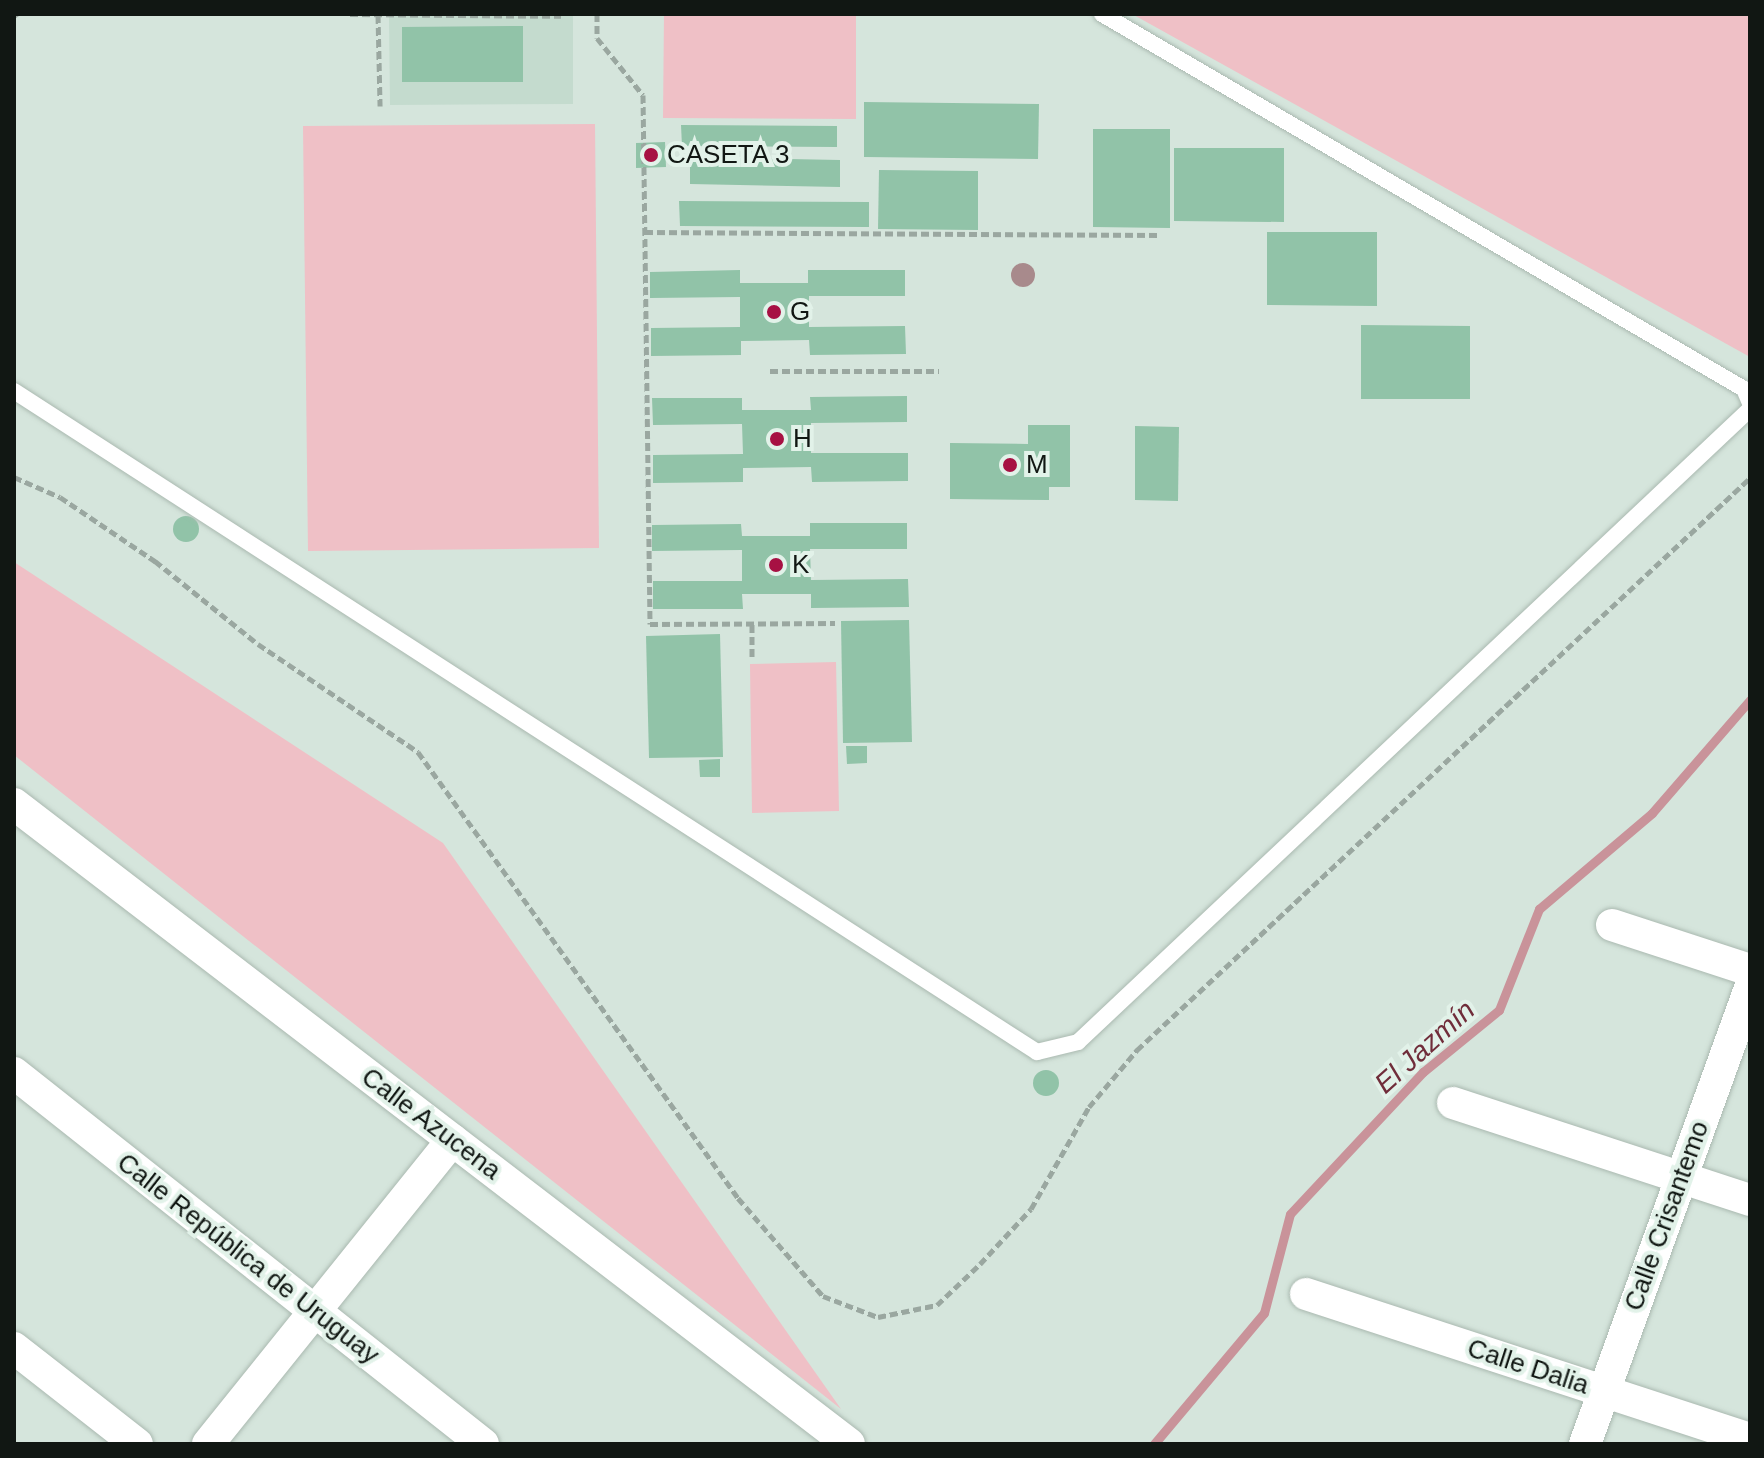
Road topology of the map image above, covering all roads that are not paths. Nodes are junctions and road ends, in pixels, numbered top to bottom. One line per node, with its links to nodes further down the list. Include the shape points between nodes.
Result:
1 (1102, 14): 3 (lane, via 1744,389)
2 (14, 391): 3 (lane, via 1037,1052 1078,1042)
3 (1750, 406)
4 (14, 804): 10 (street, Calle Azucena)
5 (1612, 925): 6 (street)
6 (1750, 970)
7 (1750, 987): 11 (street, Calle Crisantemo)
8 (14, 1073): 14 (street, Calle República de Uruguay)
9 (1453, 1103): 11 (street)
10 (452, 1140): 14 (street); 21 (street, Calle Azucena)
11 (1681, 1178): 12 (street); 16 (street, Calle Crisantemo)
12 (1750, 1200)
13 (1306, 1294): 16 (street, Calle Dalia)
14 (314, 1311): 19 (street); 20 (street, Calle República de Uruguay)
15 (14, 1348): 18 (street)
16 (1604, 1392): 17 (street, Calle Dalia); 22 (street, Calle Crisantemo)
17 (1750, 1439)
18 (137, 1444)
19 (208, 1444)
20 (483, 1444)
21 (849, 1444)
22 (1585, 1444)

